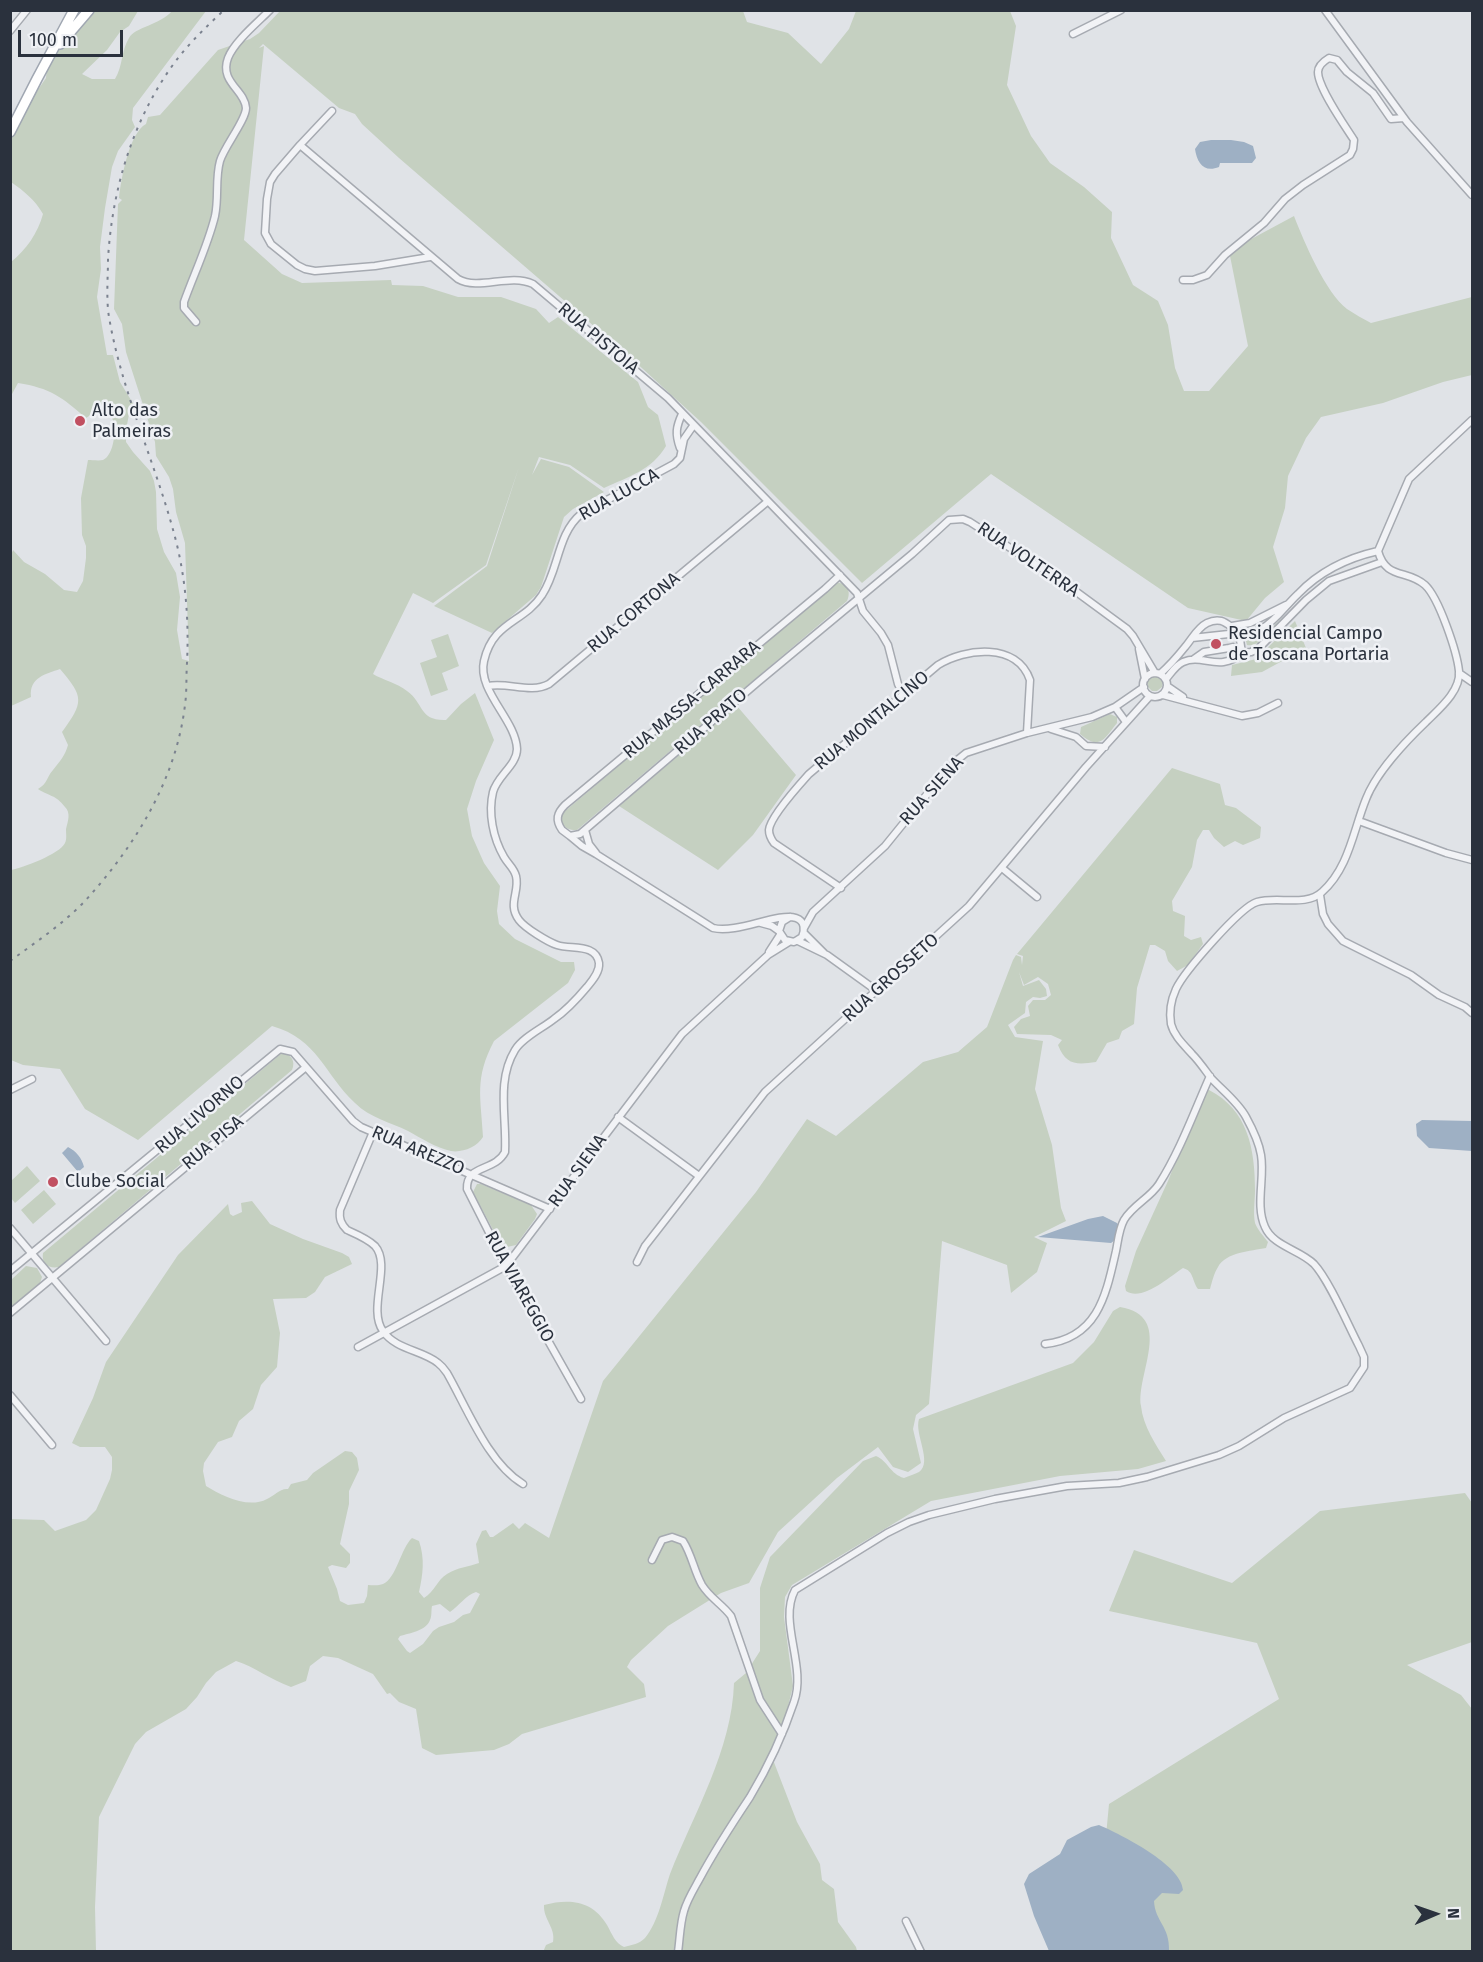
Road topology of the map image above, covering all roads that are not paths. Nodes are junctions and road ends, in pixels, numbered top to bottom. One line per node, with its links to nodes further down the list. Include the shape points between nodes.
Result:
1 (27, 10): 7 (street)
2 (74, 10): 9 (main road)
3 (89, 10): 9 (main road)
4 (270, 10): 17 (street, via 231,51 226,62 230,81 246,107 220,160 215,217 184,302 184,308)
5 (1121, 10): 8 (street)
6 (1325, 10): 11 (street)
7 (10, 31)
8 (1073, 34)
9 (50, 54): 12 (main road)
10 (332, 111): 13 (street)
11 (1404, 118): 14 (street); 16 (street, via 1391,119 1373,93 1337,60 1329,58 1322,63 1318,72 1322,85 1354,141 1350,155 1285,199 1207,275)
12 (10, 132)
13 (300, 145): 15 (street, RUA PISTOIA); 15 (street, via 270,182 266,232 271,244 297,265 315,271)
14 (1473, 195)
15 (430, 257): 18 (street, RUA PISTOIA, via 462,282 522,279 533,284)
16 (1183, 279)
17 (196, 322)
18 (682, 414): 20 (street, RUA PISTOIA); 21 (street, via 676,428)
19 (1473, 420): 23 (street, via 1409,479)
20 (693, 426): 21 (street, RUA LUCCA, via 684,439); 22 (street, RUA PISTOIA)
21 (682, 452): 43 (street, RUA LUCCA, via 671,466 571,522 541,598 500,630 488,648 483,664)
22 (767, 502): 26 (street, RUA PISTOIA); 43 (street, RUA CORTONA, via 549,684 540,689)
23 (1378, 550): 24 (street); 25 (street)
24 (1382, 562): 27 (street); 39 (street, via 1391,571 1423,583 1429,590 1449,635)
25 (1325, 570): 27 (street); 28 (street)
26 (840, 575): 29 (street, RUA PISTOIA); 61 (street, RUA MASSA-CARRARA, via 565,804 557,817 562,830)
27 (1329, 581): 30 (street)
28 (1299, 592): 30 (street); 31 (street)
29 (859, 598): 35 (street, RUA VOLTERRA, via 949,520 963,519 1063,582 1127,629); 46 (street, RUA PISTOIA, via 863,611 888,645); 60 (street, RUA PRATO)
30 (1306, 600): 36 (street, via 1265,643)
31 (1291, 601): 32 (street, via 1250,623); 33 (street, via 1268,624 1253,632)
32 (1232, 626): 33 (street); 34 (street, via 1219,621 1207,623)
33 (1239, 633): 34 (street); 36 (street)
34 (1192, 638): 38 (street, via 1172,663)
35 (1137, 643): 38 (street, RUA VOLTERRA); 40 (street)
36 (1242, 653): 37 (street, via 1234,660 1218,662); 37 (street, via 1233,647 1203,652)
37 (1194, 659): 42 (street, via 1181,663)
38 (1157, 674): 40 (street); 42 (street)
39 (1460, 674): 41 (street); 59 (street, via 1444,704 1377,779)
40 (1145, 679): 44 (street)
41 (1473, 682)
42 (1166, 683): 45 (street); 48 (street)
43 (488, 686): 85 (street, RUA LUCCA, via 516,742 516,756 498,780 491,809 497,842 516,876 515,912 527,927 556,945 587,949 595,954 599,965 578,998 515,1050 504,1079 505,1152 499,1162)
44 (1143, 687): 47 (street); 50 (street, RUA SIENA)
45 (1162, 694): 47 (street); 48 (street)
46 (904, 695): 54 (street, RUA MONTALCINO, via 938,665 954,657 970,653 1005,654 1030,680); 65 (street, RUA MONTALCINO, via 809,774 770,824 769,834 774,843)
47 (1150, 696): 52 (street, RUA GROSSETO)
48 (1186, 699): 49 (street, via 1242,716)
49 (1278, 703)
50 (1115, 706): 51 (street, RUA SIENA); 52 (street)
51 (1081, 720): 53 (street, RUA SIENA); 55 (street, via 1074,731)
52 (1126, 722): 57 (street, RUA GROSSETO)
53 (1050, 729): 54 (street, RUA SIENA); 55 (street)
54 (1027, 734): 65 (street, RUA SIENA, via 974,749 956,761 885,846)
55 (1076, 737): 56 (street)
56 (1086, 747): 57 (street); 58 (street)
57 (1105, 747): 58 (street, RUA GROSSETO)
58 (1086, 767): 64 (street, RUA GROSSETO)
59 (1359, 821): 63 (street); 66 (street, via 1341,866)
60 (585, 830): 61 (street, RUA PRATO); 62 (street)
61 (570, 836): 62 (street, RUA SIENA)
62 (597, 854): 70 (street, RUA SIENA, via 713,928)
63 (1473, 860)
64 (1002, 868): 67 (street); 77 (street, RUA GROSSETO, via 969,906)
65 (841, 888): 68 (street, RUA SIENA)
66 (1320, 895): 78 (street, via 1323,914 1343,941 1412,975); 80 (street, via 1252,904 1184,975 1171,1007 1171,1026)
67 (1037, 897)
68 (813, 912): 69 (street, RUA SIENA); 71 (street, RUA SIENA)
69 (793, 917): 70 (street, RUA SIENA); 71 (street, via 802,922); 72 (street, via 782,922)
70 (761, 923): 72 (street)
71 (804, 931): 73 (street); 76 (street)
72 (780, 933): 74 (street); 75 (street, RUA SIENA)
73 (798, 941): 74 (street); 76 (street)
74 (789, 942): 75 (street, RUA SIENA)
75 (768, 955): 83 (street, RUA SIENA, via 688,1027)
76 (827, 955): 77 (street)
77 (877, 991): 86 (street, RUA GROSSETO, via 765,1092)
78 (1473, 1013)
79 (306, 1067): 84 (street, RUA AREZZO, via 353,1121); 89 (street, RUA LIVORNO, via 293,1052 276,1052); 93 (street, RUA PISA)
80 (1210, 1076): 97 (street, via 1158,1185 1123,1222 1097,1312 1078,1335); 104 (street, via 1245,1114 1255,1135 1261,1156 1265,1229 1315,1265 1359,1346 1364,1367 1356,1381 1338,1395 1284,1418 1219,1455 1119,1483 1067,1486 952,1508 909,1522 804,1583 791,1598 797,1690)
81 (32, 1079): 82 (street)
82 (10, 1090)
83 (618, 1117): 86 (street); 87 (street, RUA SIENA)
84 (373, 1132): 85 (street, RUA AREZZO); 95 (street, via 339,1216 347,1230 377,1248 378,1315)
85 (471, 1174): 87 (street, RUA AREZZO); 91 (street, RUA VIAREGGIO, via 467,1184 470,1197)
86 (699, 1176): 90 (street, RUA GROSSETO)
87 (550, 1209): 91 (street, RUA SIENA)
88 (10, 1228): 89 (street)
89 (32, 1253): 92 (street, RUA LIVORNO); 93 (street)
90 (637, 1262)
91 (506, 1266): 95 (street, RUA SIENA); 100 (street, RUA VIAREGGIO)
92 (10, 1271)
93 (53, 1278): 94 (street, RUA PISA); 96 (street)
94 (10, 1313)
95 (384, 1333): 98 (street, RUA SIENA); 102 (street, via 439,1364 490,1451)
96 (106, 1341)
97 (1045, 1344)
98 (358, 1347)
99 (10, 1395): 101 (street)
100 (580, 1399)
101 (52, 1445)
102 (523, 1484)
103 (652, 1560): 104 (street, via 662,1540 672,1537 683,1541 704,1588 731,1616 759,1700)
104 (782, 1734): 106 (street, via 691,1896 684,1911)
105 (906, 1921): 107 (street)
106 (678, 1952)
107 (921, 1952)

